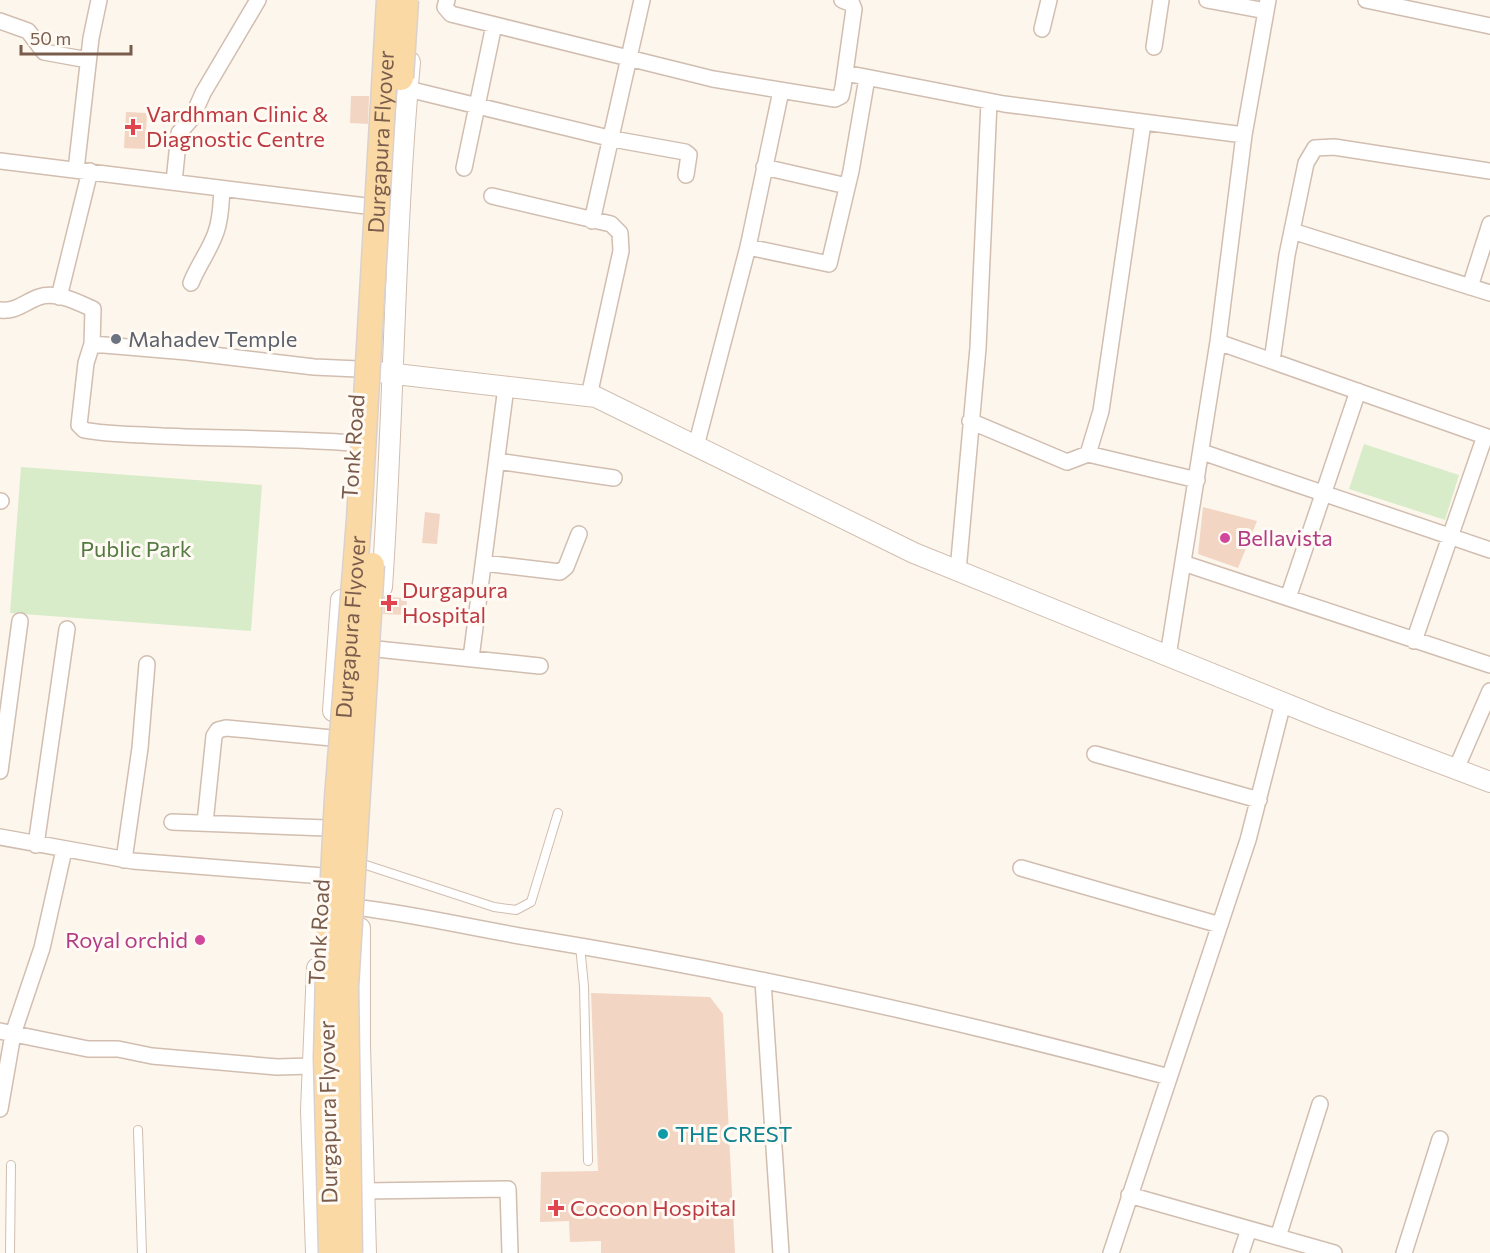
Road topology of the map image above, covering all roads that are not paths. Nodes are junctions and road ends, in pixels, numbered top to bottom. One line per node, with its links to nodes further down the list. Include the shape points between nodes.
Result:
1 (99, 0): 20 (street)
2 (258, 0): 37 (street, via 192,118 179,133)
3 (378, 0): 41 (street, Tonk Road)
4 (389, 0): 125 (main road, Durgapura Flyover, bridge, via 328,973 326,1069)
5 (406, 0): 126 (main road, Durgapura Flyover, bridge, via 346,987)
6 (417, 0): 24 (street, Tonk Road)
7 (447, 0): 16 (street, via 451,14)
8 (642, 0): 21 (street)
9 (842, 0): 22 (street, via 854,9)
10 (1048, 0): 18 (street)
11 (1161, 0): 19 (street)
12 (1207, 0): 14 (street)
13 (1366, 0): 17 (street)
14 (1267, 6): 29 (street)
15 (0, 21): 20 (street, via 28,31 44,52)
16 (494, 25): 21 (street); 27 (street)
17 (1490, 27)
18 (1042, 29)
19 (1154, 47)
20 (88, 60): 34 (street)
21 (630, 60): 25 (street); 30 (street)
22 (845, 73): 23 (street); 25 (street, via 841,96 835,99)
23 (867, 78): 26 (street); 38 (street)
24 (408, 89): 27 (street); 55 (street, Tonk Road)
25 (781, 91): 32 (street)
26 (989, 102): 28 (street); 59 (street)
27 (477, 106): 30 (street); 33 (street)
28 (1143, 123): 29 (street); 64 (street, via 1101,411)
29 (1244, 135): 51 (street)
30 (613, 139): 36 (street, via 687,153); 42 (street)
31 (0, 161): 34 (street)
32 (764, 167): 38 (street); 45 (street)
33 (464, 168)
34 (83, 170): 37 (street); 49 (street)
35 (1490, 171): 44 (street, via 1334,147 1315,148 1306,163)
36 (686, 175)
37 (174, 182): 39 (street)
38 (847, 186): 45 (street, via 829,264)
39 (222, 189): 41 (street); 46 (street, via 218,229)
40 (492, 196): 42 (street)
41 (366, 206): 54 (street, Tonk Road)
42 (592, 220): 58 (street, via 611,224 620,233 621,251)
43 (1490, 224): 47 (street)
44 (1292, 231): 47 (street); 53 (street)
45 (748, 247): 62 (street)
46 (191, 283)
47 (1470, 287): 48 (street)
48 (1490, 293)
49 (59, 297): 50 (street, via 41,296 10,312); 52 (street, via 93,309)
50 (0, 310)
51 (1218, 342): 53 (street); 63 (street)
52 (92, 344): 54 (street); 61 (street, via 79,425 84,430)
53 (1272, 361): 57 (street)
54 (358, 369): 55 (street); 61 (street, Tonk Road)
55 (391, 374): 56 (street); 79 (street, Tonk Road)
56 (506, 387): 58 (street); 65 (street)
57 (1358, 391): 60 (street); 68 (street)
58 (589, 396): 62 (street)
59 (970, 421): 64 (street, via 1067,462); 74 (street)
60 (1488, 437): 70 (street)
61 (354, 443): 87 (street, Tonk Road)
62 (696, 446): 74 (street)
63 (1202, 452): 67 (street); 68 (street)
64 (1088, 454): 67 (street)
65 (497, 461): 66 (street); 72 (street)
66 (614, 478)
67 (1197, 480): 73 (street)
68 (1323, 491): 70 (street); 75 (street)
69 (579, 534): 72 (street, via 566,567 560,572)
70 (1452, 536): 71 (street); 78 (street)
71 (1490, 550)
72 (484, 563): 81 (street)
73 (1183, 563): 75 (street); 80 (street)
74 (958, 571): 80 (street)
75 (1288, 597): 78 (street)
76 (20, 621): 90 (street)
77 (67, 629): 98 (street)
78 (1414, 641): 84 (street)
79 (377, 649): 81 (street); 101 (street, Tonk Road)
80 (1168, 656): 86 (street)
81 (471, 658): 83 (street)
82 (147, 664): 100 (street)
83 (540, 666)
84 (1490, 666)
85 (1490, 691): 89 (street)
86 (1283, 703): 89 (street); 92 (street)
87 (332, 738): 95 (street, via 218,730 212,746); 96 (street, Tonk Road)
88 (1095, 754): 92 (street)
89 (1456, 769): 91 (street)
90 (0, 771)
91 (1490, 782)
92 (1258, 800): 106 (street)
93 (558, 813): 101 (lane, via 531,902 516,910 500,909)
94 (172, 822): 95 (street)
95 (206, 823): 96 (street)
96 (326, 828): 103 (street, Tonk Road)
97 (0, 837): 98 (street)
98 (36, 845): 99 (street)
99 (64, 850): 100 (street); 109 (street, via 42,948)
100 (124, 860): 103 (street)
101 (363, 864): 105 (street, Tonk Road)
102 (1021, 868): 106 (street)
103 (323, 876): 104 (street, Tonk Road)
104 (321, 903): 105 (street); 110 (street, Tonk Road)
105 (360, 907): 107 (street); 118 (street, Tonk Road)
106 (1220, 925): 111 (street)
107 (580, 946): 108 (street); 116 (lane)
108 (763, 981): 111 (street, via 1030,1040); 129 (street)
109 (7, 1032): 110 (street, via 88,1049 277,1067); 113 (street)
110 (311, 1066): 124 (street, Tonk Road)
111 (1169, 1077): 119 (street)
112 (1320, 1104): 121 (street)
113 (0, 1109)
114 (138, 1130): 123 (lane)
115 (1440, 1139): 133 (street)
116 (588, 1161)
117 (11, 1165): 122 (lane)
118 (364, 1191): 127 (street, Tonk Road); 128 (street, via 508,1189)
119 (1129, 1195): 120 (street); 130 (street)
120 (1249, 1229): 121 (street); 131 (street)
121 (1278, 1237): 132 (street)
122 (10, 1253)
123 (142, 1253)
124 (316, 1253)
125 (331, 1253)
126 (350, 1253)
127 (366, 1253)
128 (510, 1253)
129 (781, 1253)
130 (1111, 1253)
131 (1241, 1253)
132 (1334, 1253)
133 (1404, 1253)

